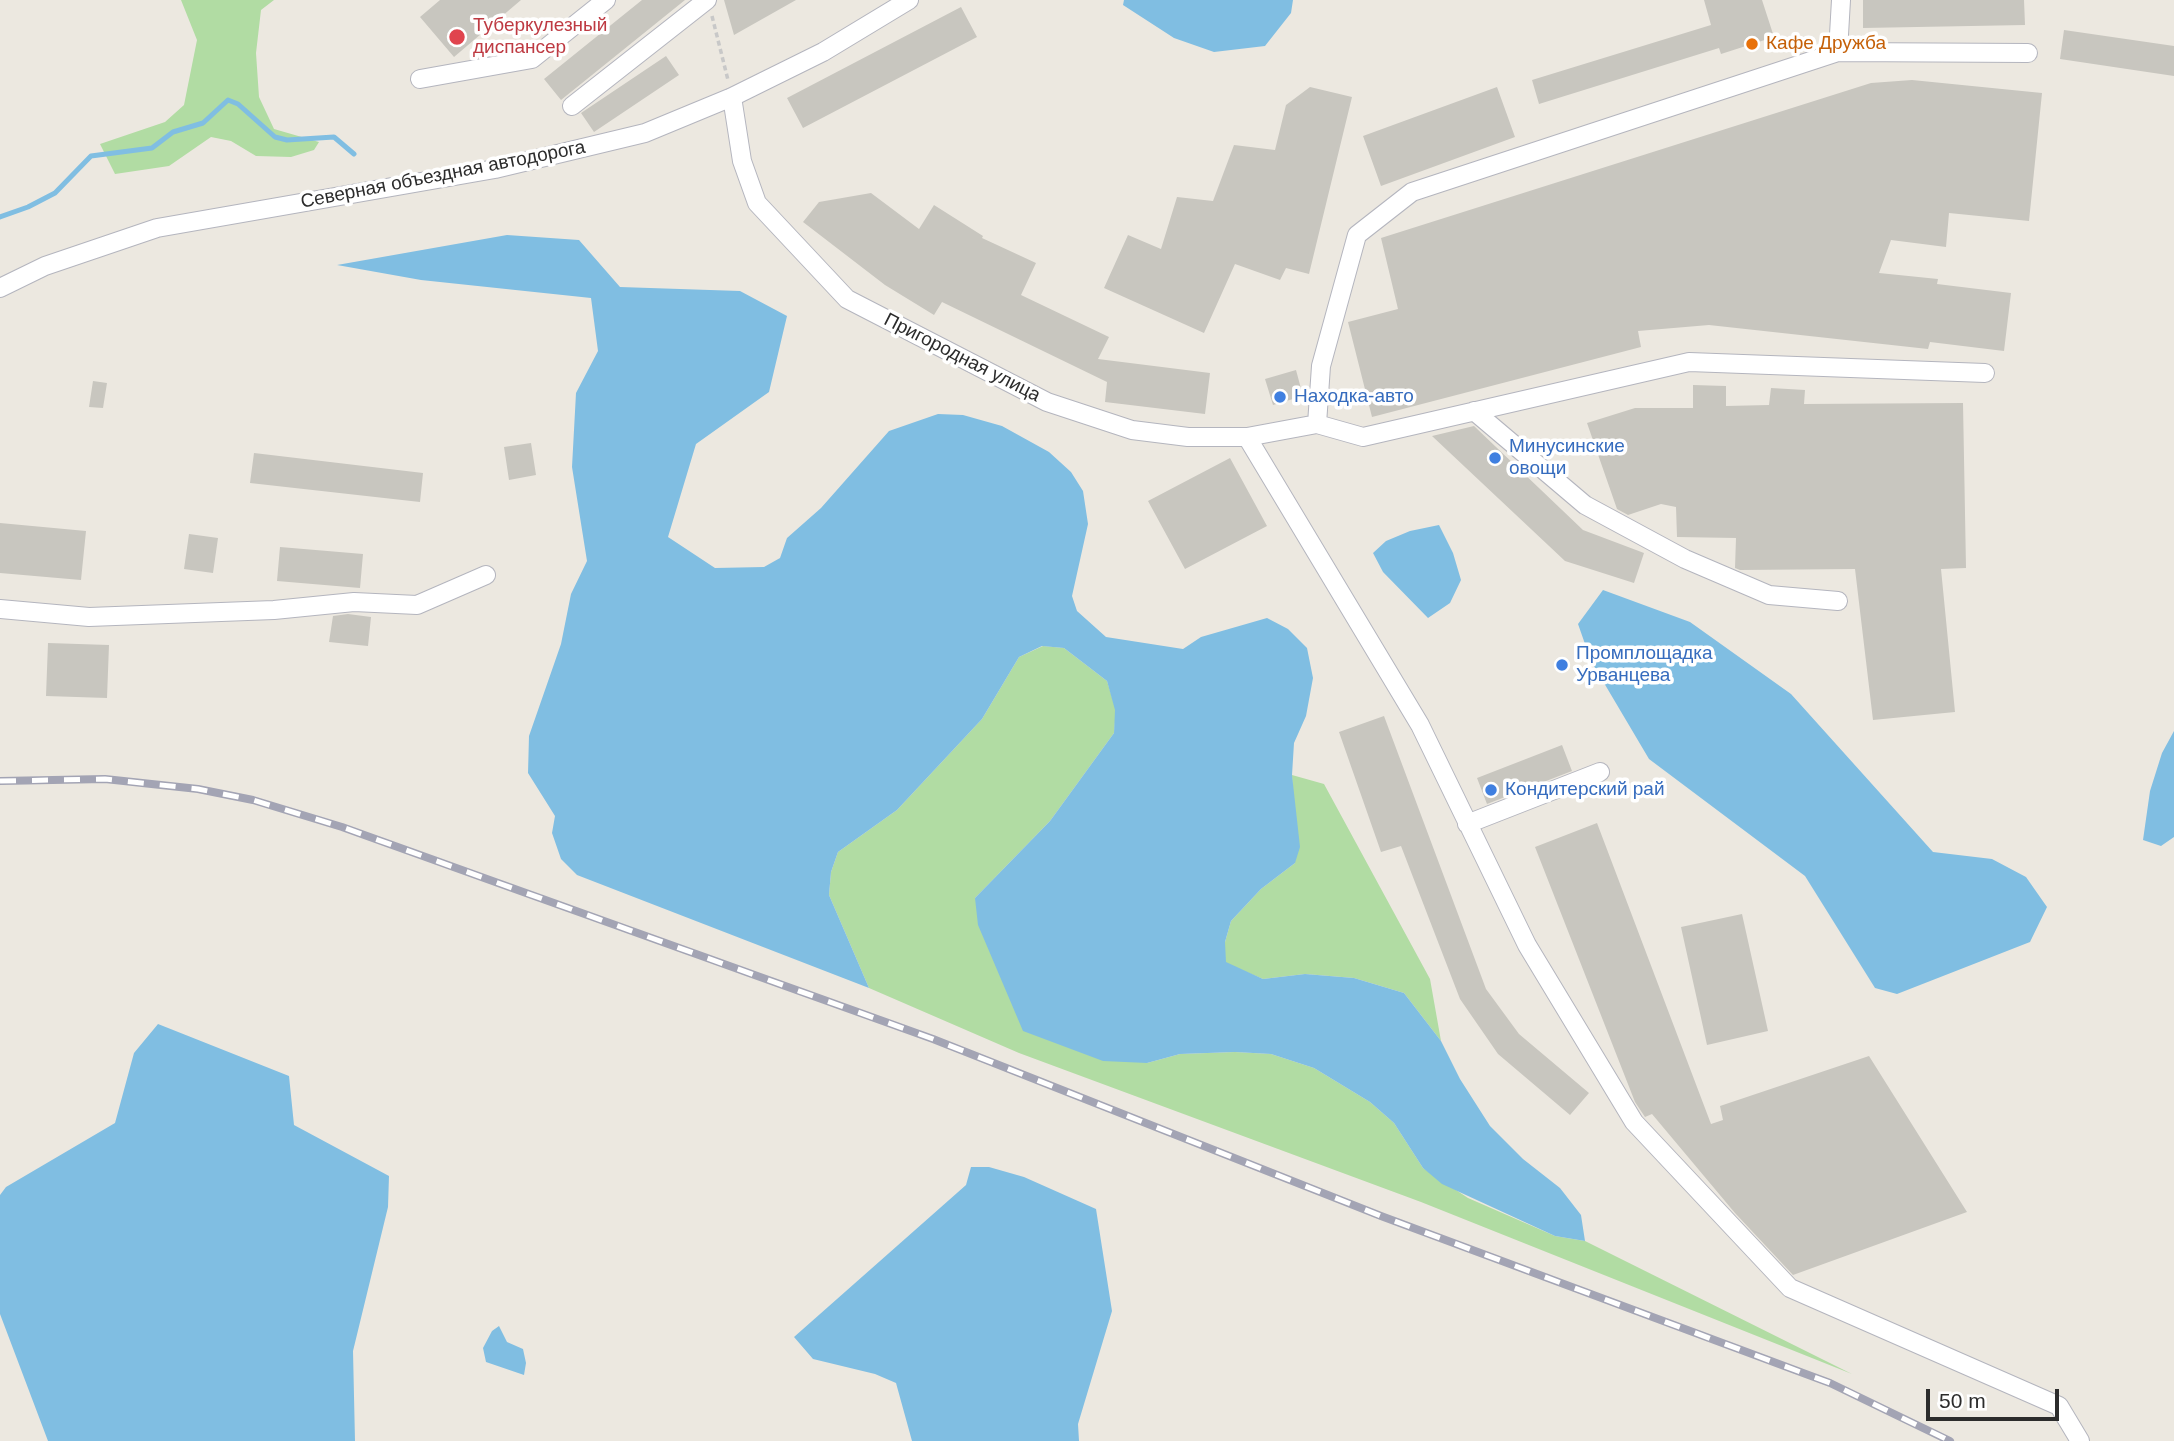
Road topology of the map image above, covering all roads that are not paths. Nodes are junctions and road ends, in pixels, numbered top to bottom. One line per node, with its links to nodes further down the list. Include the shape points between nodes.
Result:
1 (606, 0): 7 (street, via 532,58)
2 (909, 0): 8 (street, Северная объездная автодорога, via 823,52)
3 (1841, 0): 5 (street)
4 (709, 6): 9 (street)
5 (1838, 52): 6 (street); 13 (street, via 1412,192 1357,235 1321,366)
6 (2028, 53)
7 (420, 79)
8 (732, 97): 10 (street, Северная объездная автодорога, via 645,133 567,153 157,228 45,267); 14 (street, Пригородная улица, via 742,161 757,204 847,299 1047,402 1132,430 1188,437)
9 (572, 106)
10 (0, 288)
11 (1985, 373): 12 (street, via 1689,362)
12 (1474, 411): 13 (street, via 1363,437); 16 (street, via 1584,505 1685,559 1769,595)
13 (1317, 424): 14 (street, Пригородная улица)
14 (1247, 437): 19 (street, via 1420,725)
15 (486, 575): 17 (street, via 417,605 354,602 89,617)
16 (1838, 601)
17 (0, 609)
18 (1600, 772): 19 (street)
19 (1467, 824): 20 (street, via 1527,945 1634,1122 1790,1288 2059,1406)
20 (2080, 1441)

